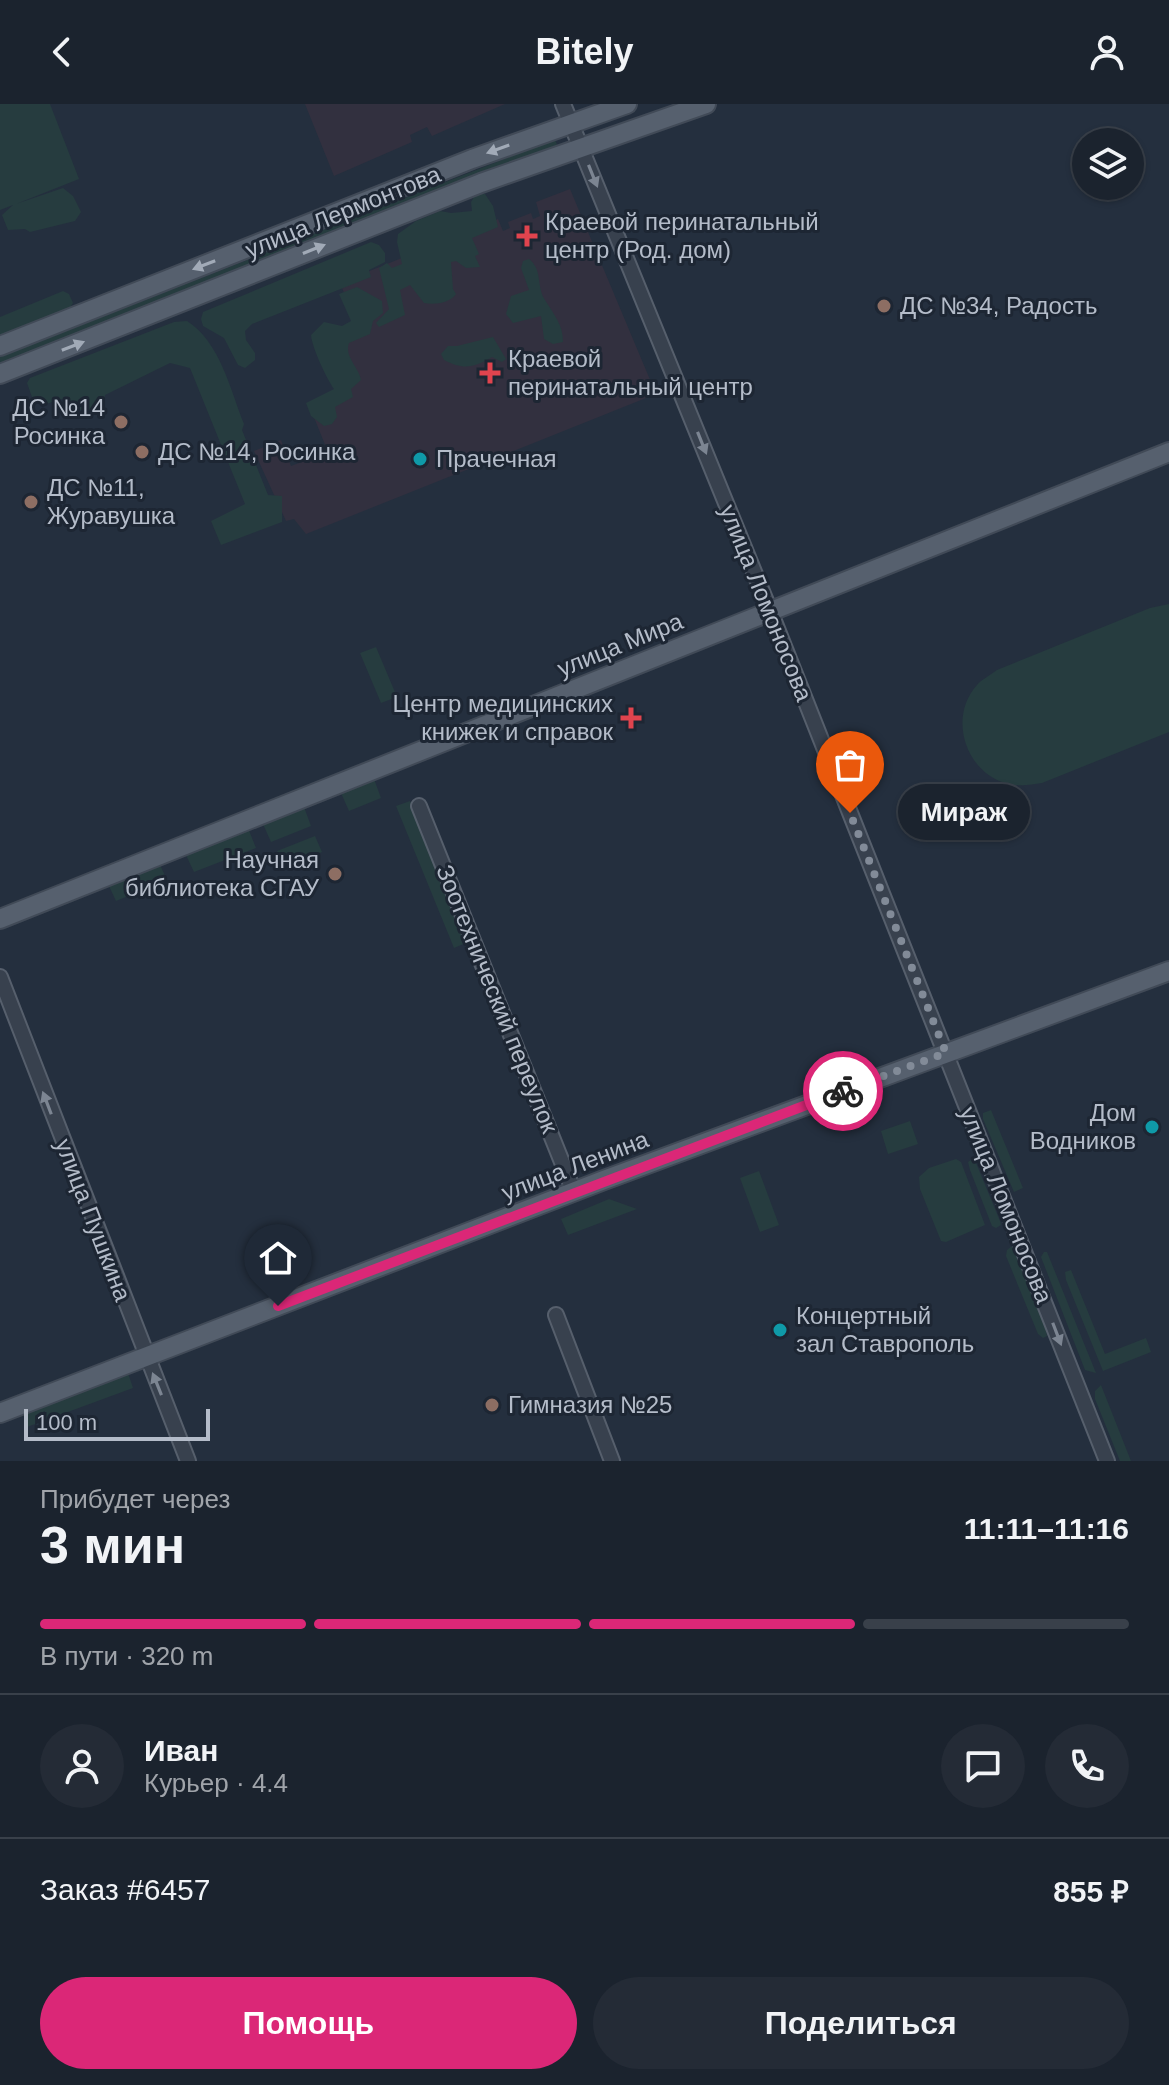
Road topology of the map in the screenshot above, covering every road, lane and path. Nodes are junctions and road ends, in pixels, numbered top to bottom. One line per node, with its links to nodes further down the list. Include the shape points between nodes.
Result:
1 (563, 104): 4 (street, улица Ломоносова)
2 (627, 104): 4 (main road, улица Лермонтова)
3 (706, 104): 5 (main road, улица Лермонтова)
4 (572, 123): 5 (street, улица Ломоносова); 6 (main road, улица Лермонтова, one-way to 6)
5 (581, 147): 7 (main road, улица Лермонтова, one-way to 5); 9 (street, улица Ломоносова, one-way to 9)
6 (0, 346)
7 (0, 374)
8 (1169, 452): 9 (main road, улица Мира)
9 (770, 611): 11 (main road, улица Мира); 14 (street, улица Ломоносова)
10 (419, 806): 15 (street, Зоотехнический переулок)
11 (0, 919)
12 (1169, 971): 14 (main road, улица Ленина)
13 (0, 977): 17 (street, улица Пушкина, one-way to 13)
14 (946, 1053): 15 (main road, улица Ленина); 21 (street, улица Ломоносова, one-way to 21)
15 (574, 1192): 17 (main road, улица Ленина)
16 (556, 1315): 20 (street)
17 (147, 1358): 18 (main road, улица Ленина); 19 (street, улица Пушкина, one-way to 17)
18 (0, 1413)
19 (188, 1461)
20 (612, 1461)
21 (1107, 1461)

